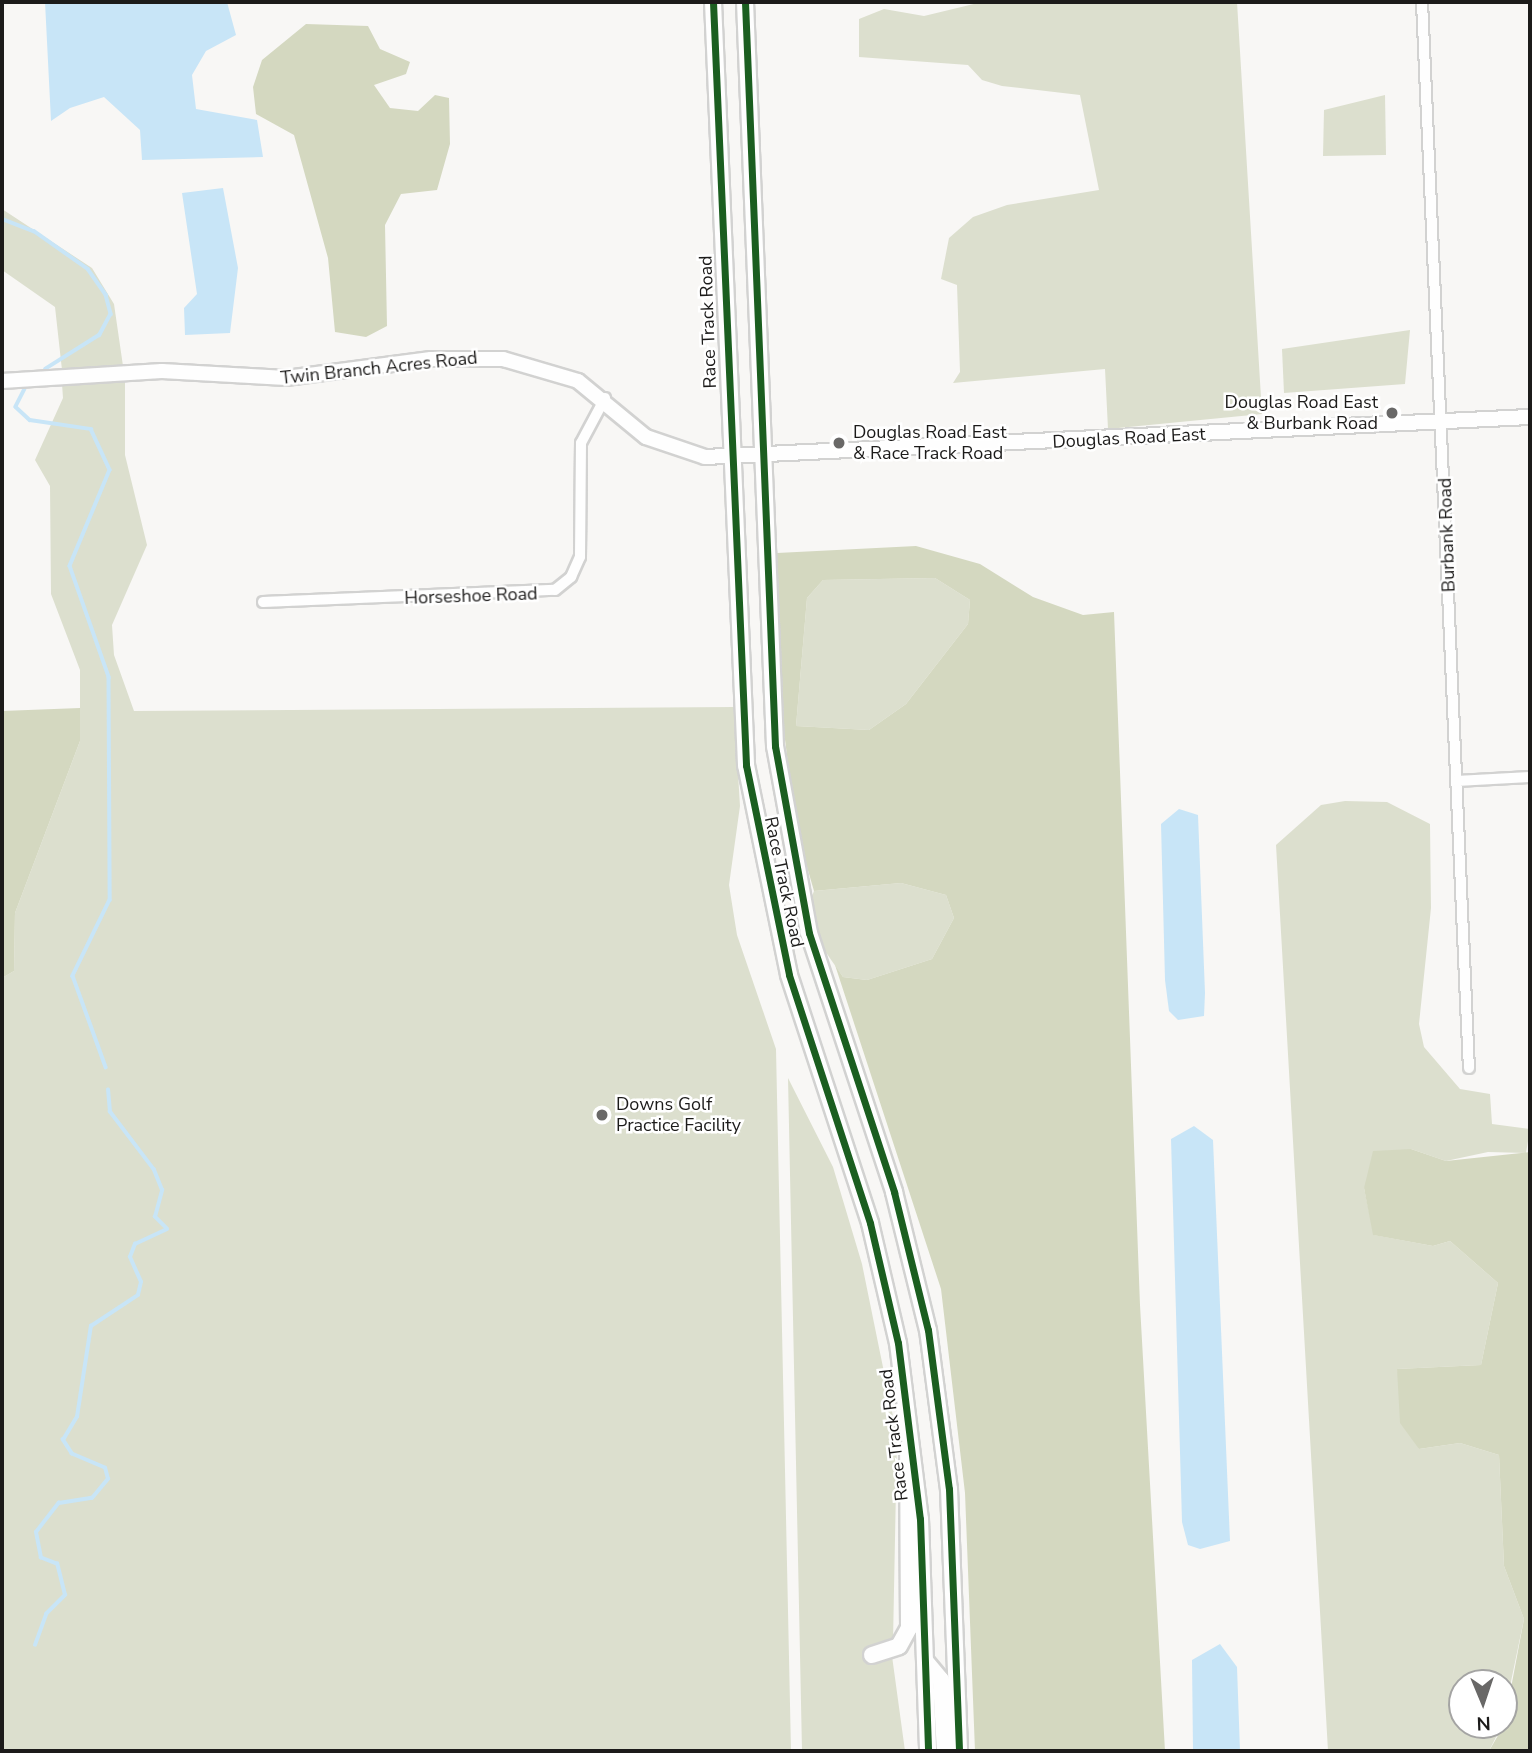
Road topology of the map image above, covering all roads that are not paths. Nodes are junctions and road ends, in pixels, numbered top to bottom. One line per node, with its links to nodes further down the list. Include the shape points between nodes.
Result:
1 (713, 2): 9 (main road, Race Track Road)
2 (745, 2): 8 (main road, Race Track Road)
3 (1422, 2): 7 (street, Burbank Road)
4 (2, 381): 5 (street, Twin Branch Acres Road, via 162,371 286,378 481,357 561,374)
5 (605, 398): 9 (street, Twin Branch Acres Road, via 659,445 689,456); 10 (street, Horseshoe Road, via 581,443 582,543 565,584 528,596)
6 (1530, 417): 7 (street, Douglas Road East)
7 (1445, 422): 8 (street, Douglas Road East); 12 (street, Burbank Road)
8 (762, 456): 9 (street, Douglas Road East); 19 (main road, Race Track Road, via 770,683 791,848 809,933 903,1223 936,1381 949,1489)
9 (729, 458): 14 (main road, Race Track Road, via 741,720 757,835 793,987 870,1223)
10 (263, 602)
11 (1530, 777): 12 (street)
12 (1457, 781): 13 (street, Burbank Road)
13 (1469, 1069)
14 (912, 1430): 15 (main road, via 904,1482 909,1628 900,1646); 16 (main road, Race Track Road)
15 (872, 1655)
16 (926, 1662): 17 (main road, Race Track Road); 18 (main road, via 941,1681)
17 (928, 1751)
18 (945, 1751)
19 (960, 1751)

